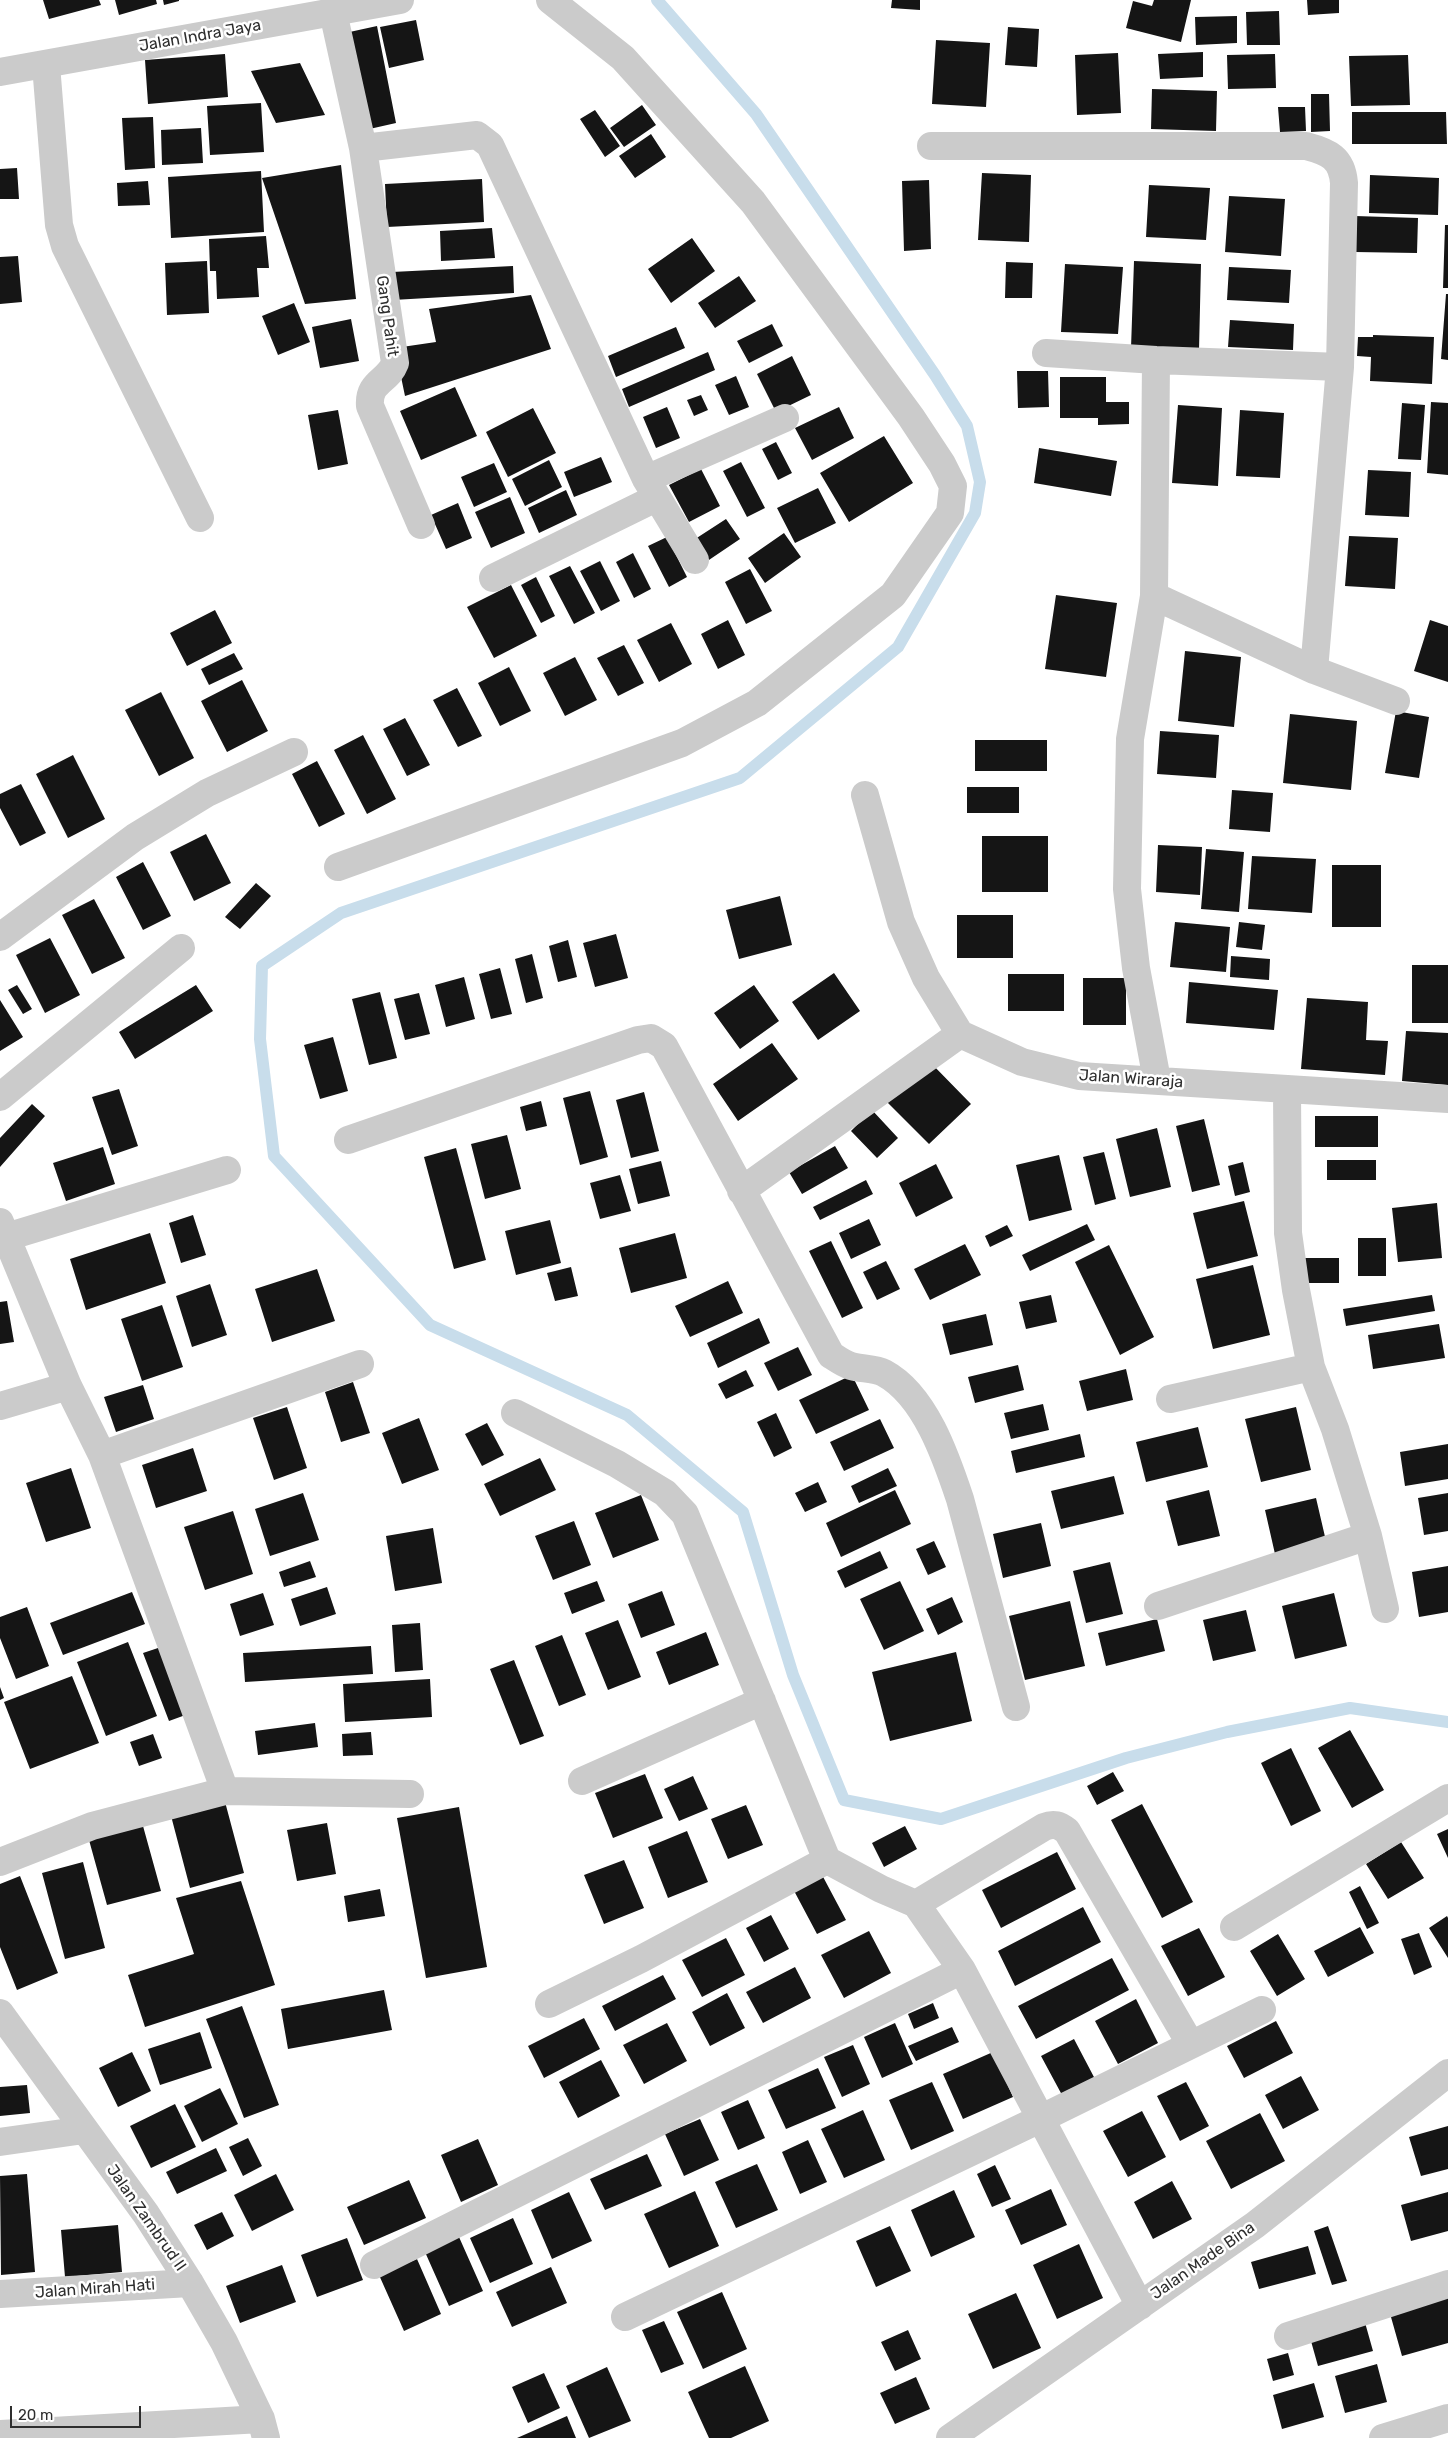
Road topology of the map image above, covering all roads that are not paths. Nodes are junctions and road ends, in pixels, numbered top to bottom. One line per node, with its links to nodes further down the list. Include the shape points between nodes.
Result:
1 (400, 0): 3 (street, Jalan Indra Jaya)
2 (550, 0): 22 (street, via 623,58 753,202 942,464 953,486 950,513 893,595 757,703 682,743)
3 (333, 12): 4 (street, Jalan Indra Jaya); 7 (street, Gang Pahit)
4 (46, 65): 5 (street, Jalan Indra Jaya); 13 (street, via 59,225 65,246)
5 (0, 72)
6 (931, 146): 10 (street, via 1306,146 1327,153 1343,170 1344,183)
7 (363, 148): 12 (street, via 477,135 490,145); 14 (street, Gang Pahit, via 394,363 392,371 374,386 369,397 370,406)
8 (1046, 353): 9 (street)
9 (1156, 360): 10 (street); 17 (street)
10 (1340, 367): 18 (street)
11 (785, 418): 12 (street)
12 (651, 488): 15 (street); 16 (street)
13 (200, 518)
14 (421, 525)
15 (695, 560)
16 (493, 578)
17 (1154, 596): 18 (street); 26 (street, via 1130,739 1127,889 1136,968)
18 (1314, 670): 19 (street)
19 (1396, 701)
20 (294, 752): 23 (street, via 207,793 135,837)
21 (865, 795): 25 (street, via 901,922 926,978)
22 (338, 867)
23 (0, 937)
24 (181, 948): 28 (street)
25 (960, 1034): 26 (street, Jalan Wiraraja, via 1022,1062 1079,1076); 32 (street)
26 (1157, 1080): 27 (street, Jalan Wiraraja)
27 (1287, 1091): 29 (street, Jalan Wiraraja); 35 (street, via 1288,1233)
28 (0, 1097)
29 (1448, 1099)
30 (348, 1140): 32 (street, via 619,1046 651,1038 671,1055)
31 (227, 1170): 33 (street)
32 (741, 1191): 45 (street, via 831,1355 848,1366 882,1372 900,1383 926,1417 960,1499)
33 (2, 1233): 36 (street)
34 (360, 1364): 40 (street)
35 (1311, 1367): 37 (street); 41 (street, via 1335,1429)
36 (68, 1386): 38 (street); 40 (street)
37 (1170, 1399)
38 (0, 1406)
39 (515, 1413): 44 (street, via 617,1464 665,1493 684,1514)
40 (102, 1455): 47 (street)
41 (1368, 1536): 42 (street); 43 (street)
42 (1158, 1606)
43 (1386, 1609)
44 (762, 1701): 46 (street); 50 (street)
45 (1016, 1707)
46 (582, 1782)
47 (225, 1791): 48 (street); 51 (street, via 92,1826)
48 (410, 1794)
49 (1448, 1798): 53 (street)
50 (827, 1860): 52 (street); 55 (street, via 641,1959)
51 (0, 1862)
52 (916, 1904): 54 (street); 58 (street, via 1044,1827 1059,1825 1067,1831)
53 (1234, 1927)
54 (962, 1970): 60 (street); 63 (street)
55 (548, 2004)
56 (1262, 2010): 58 (street)
57 (0, 2014): 61 (street, Jalan Zambrud II)
58 (1191, 2045): 60 (street)
59 (1448, 2073): 67 (street, Jalan Made Bina, via 1255,2225)
60 (1042, 2118): 67 (street); 68 (street)
61 (84, 2130): 62 (street); 64 (street, Jalan Zambrud II, via 146,2214)
62 (0, 2142)
63 (374, 2265)
64 (190, 2283): 66 (street, Jalan Mirah Hati); 71 (street, Jalan Zambrud II, via 224,2342)
65 (1448, 2284): 69 (street)
66 (0, 2294)
67 (1140, 2306): 73 (street, Jalan Made Bina)
68 (625, 2317)
69 (1288, 2336)
70 (1448, 2418): 74 (street)
71 (263, 2429): 72 (street)
72 (0, 2434)
73 (950, 2438)
74 (1383, 2438)

